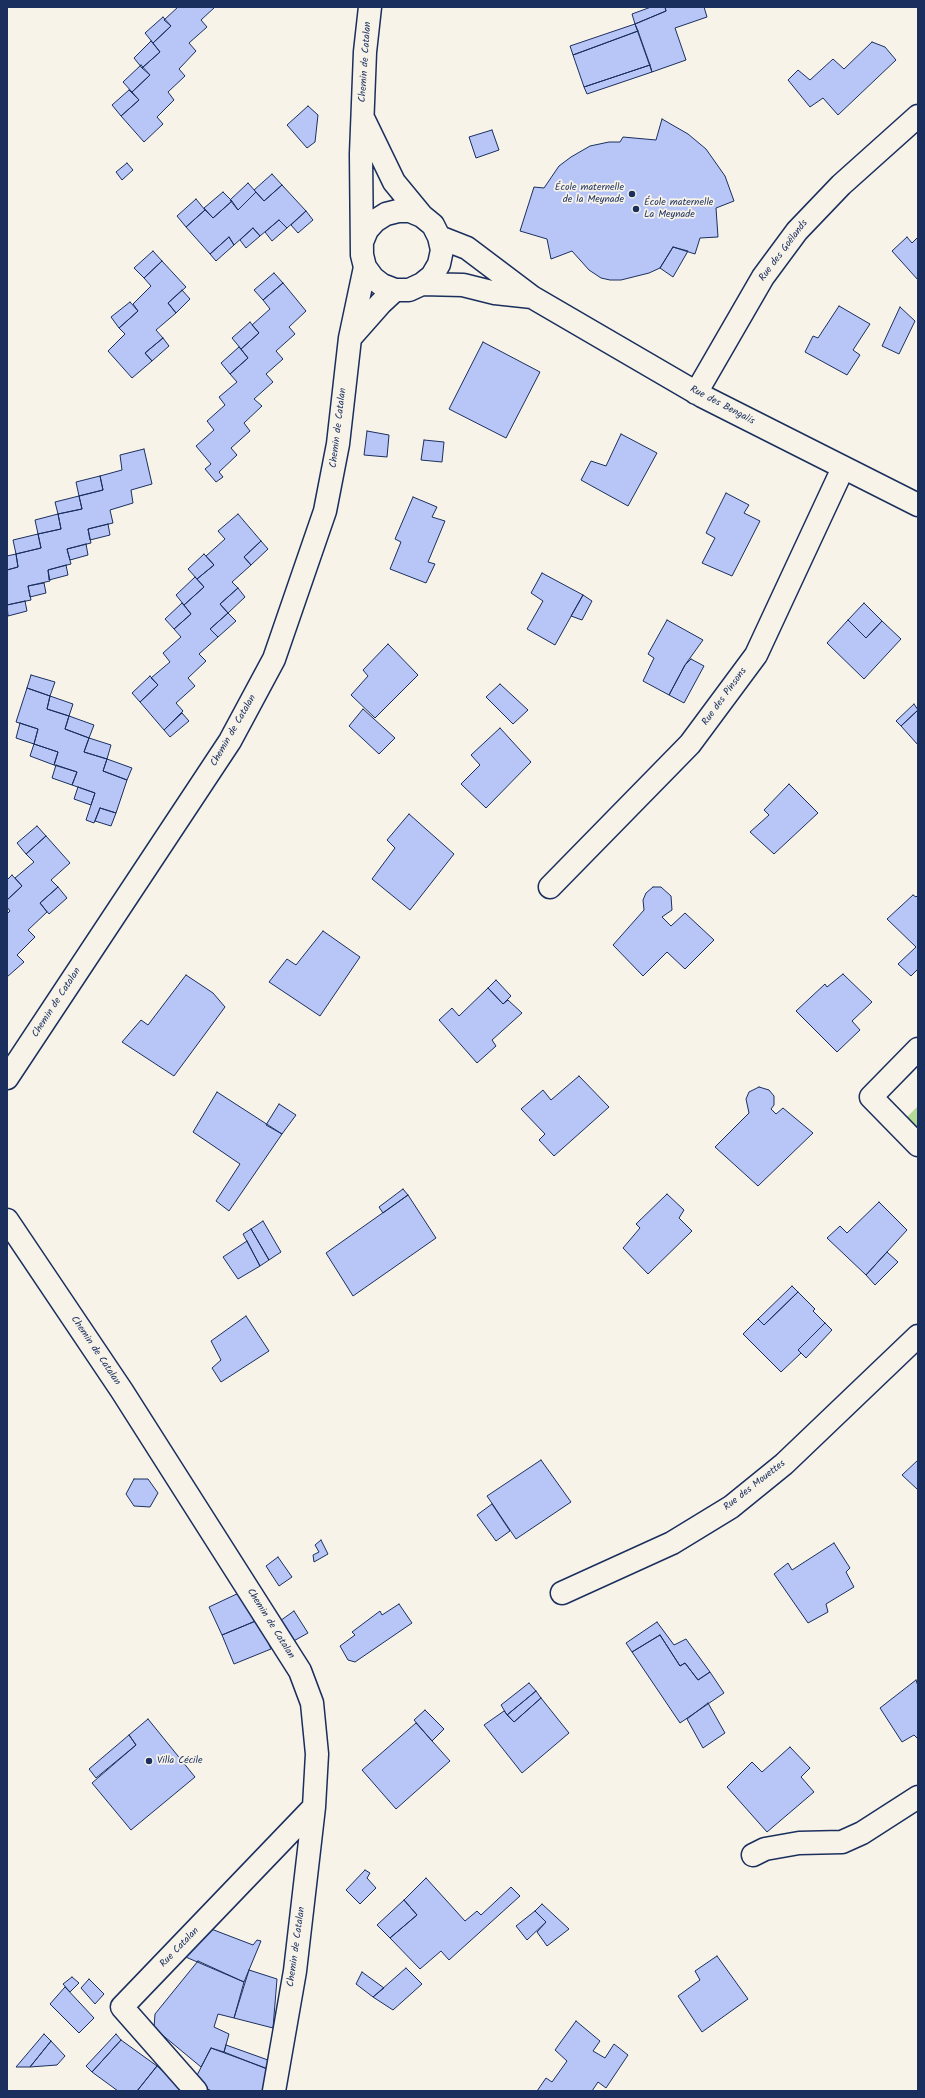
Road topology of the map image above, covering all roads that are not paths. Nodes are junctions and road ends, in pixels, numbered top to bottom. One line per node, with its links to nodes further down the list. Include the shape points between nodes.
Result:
1 (370, 7): 3 (street, Chemin de Catalan, via 365,52)
2 (918, 116): 12 (street, Rue des Goëlands, via 842,184 797,231 763,277)
3 (363, 117): 4 (street, Chemin de Catalan, via 394,182); 6 (street, Chemin de Catalan)
4 (422, 216): 5 (street, via 432,225); 6 (street, via 410,211 386,214 367,230)
5 (439, 237): 8 (street, via 442,250 439,264 432,276); 10 (street, Rue des Bengalis, via 467,248)
6 (362, 242): 7 (street, via 362,255)
7 (366, 267): 9 (street, via 373,278); 11 (street, Chemin de Catalan)
8 (422, 284): 9 (street, via 409,290); 10 (street, Rue des Bengalis, via 463,285 495,293)
9 (395, 290): 11 (street)
10 (532, 297): 12 (street, Rue des Bengalis)
11 (350, 338): 17 (street, Chemin de Catalan, via 338,444 325,511 274,659 230,741)
12 (696, 393): 13 (street, Rue des Bengalis)
13 (844, 468): 14 (street, Rue des Bengalis); 15 (street, Rue des Pinsons, via 756,655 690,744)
14 (918, 505)
15 (550, 887)
16 (918, 1049): 18 (street, via 871,1097)
17 (7, 1078)
18 (918, 1145)
19 (7, 1220): 23 (street, Chemin de Catalan, via 122,1391 300,1671 312,1703 317,1754)
20 (918, 1336): 21 (street, Rue des Mouettes, via 784,1464 731,1507 672,1543)
21 (562, 1593)
22 (918, 1797): 24 (street, via 862,1833 842,1842 799,1843 765,1849)
23 (314, 1807): 25 (street, Rue Catalan, via 122,2008); 26 (street, Chemin de Catalan, via 295,1971)
24 (753, 1855)
25 (196, 2091)
26 (274, 2091)

